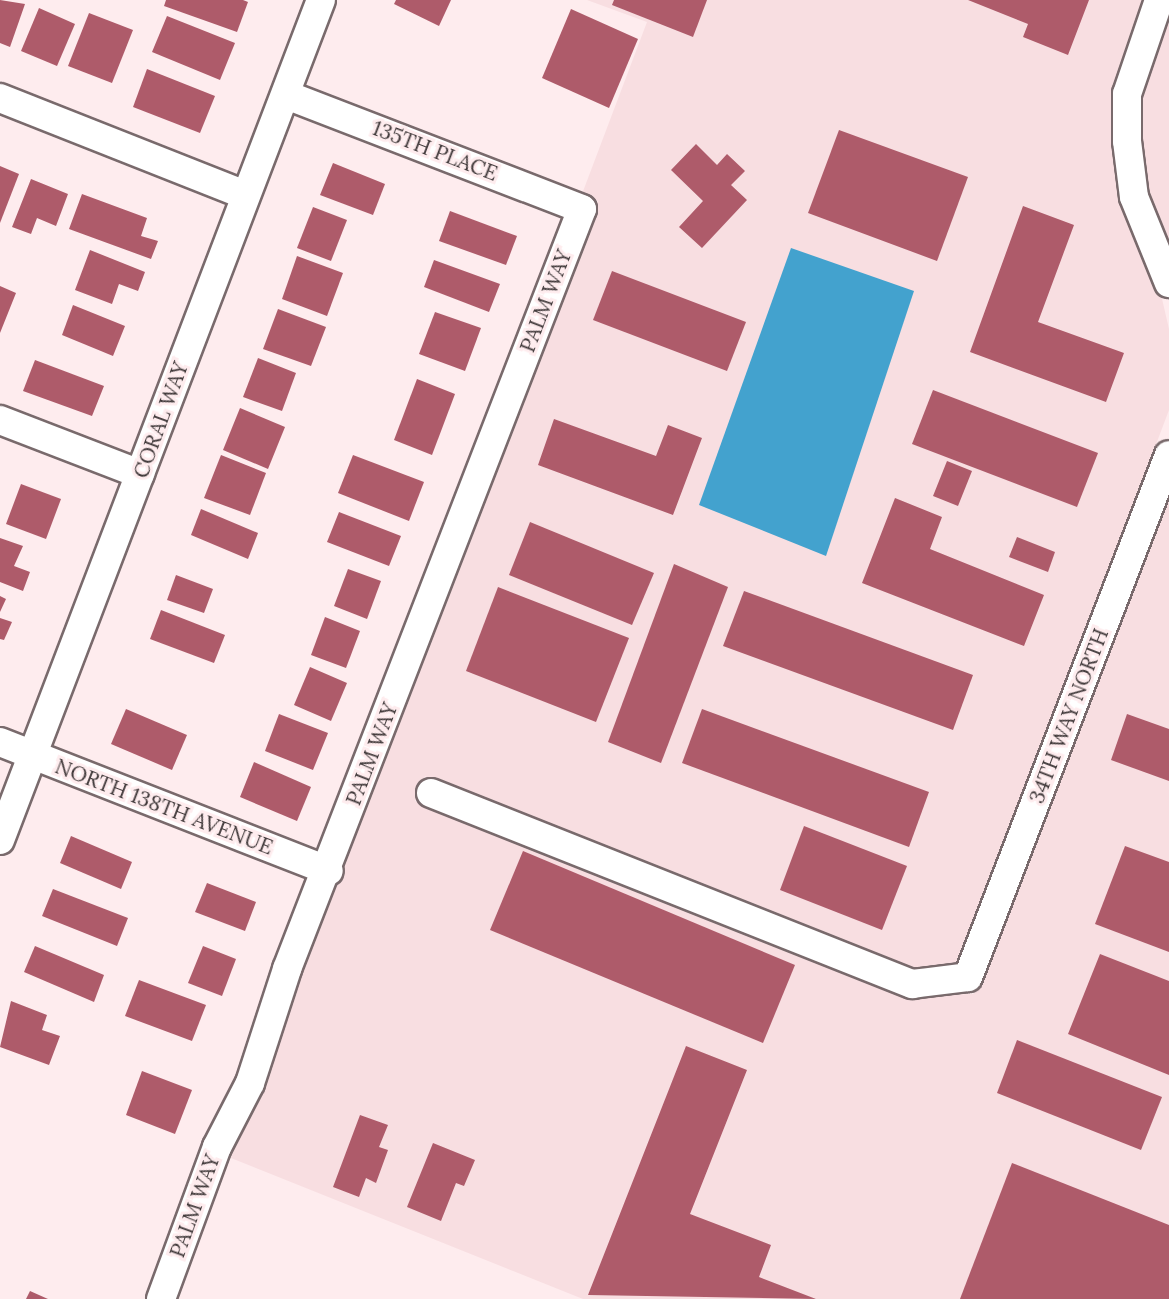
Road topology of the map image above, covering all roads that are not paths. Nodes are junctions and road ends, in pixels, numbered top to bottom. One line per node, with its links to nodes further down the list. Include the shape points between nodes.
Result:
1 (321, 0): 3 (street, CORAL WAY)
2 (1159, 0): 7 (street, via 1127,94 1127,141 1134,197)
3 (286, 95): 5 (street, CORAL WAY); 6 (street, 135TH PLACE)
4 (0, 98): 5 (street)
5 (245, 195): 10 (street, CORAL WAY)
6 (582, 208): 15 (street, PALM WAY)
7 (1169, 283)
8 (0, 420): 10 (street)
9 (1169, 455): 13 (street, 34TH WAY NORTH, via 968,977 912,984)
10 (140, 474): 12 (street, CORAL WAY)
11 (0, 742): 12 (street, NORTH 138TH AVENUE)
12 (34, 756): 14 (street, CORAL WAY); 15 (street, NORTH 138TH AVENUE)
13 (431, 793)
14 (0, 840)
15 (328, 871): 16 (street, PALM WAY, via 287,969 250,1083 217,1148)
16 (161, 1299)

